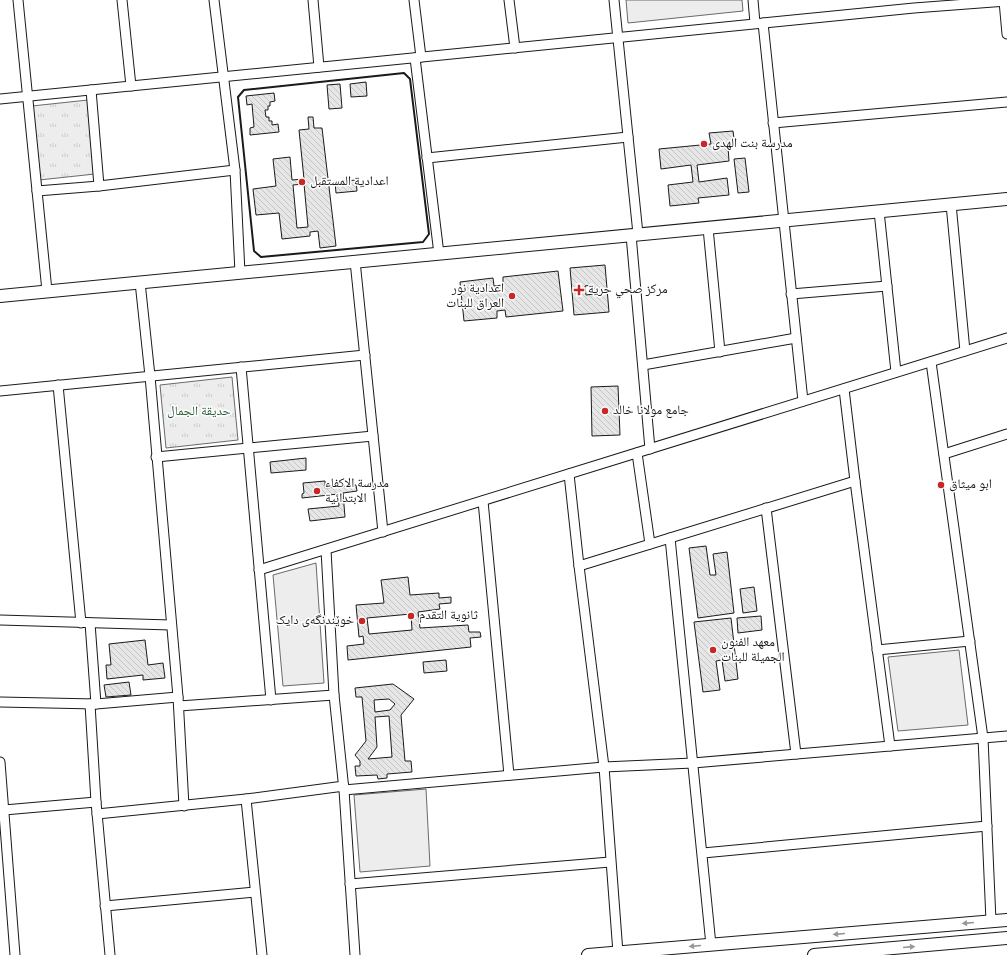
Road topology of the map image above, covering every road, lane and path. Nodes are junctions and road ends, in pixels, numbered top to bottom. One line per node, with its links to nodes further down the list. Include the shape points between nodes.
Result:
1 (18, 0): 20 (street)
2 (122, 0): 18 (street)
3 (214, 0): 17 (street)
4 (313, 0): 16 (street)
5 (414, 0): 15 (street)
6 (509, 0): 14 (street)
7 (614, 0): 13 (street)
8 (753, 0): 11 (street)
9 (1006, 1): 10 (street); 12 (street)
10 (913, 4): 11 (street)
11 (759, 23): 13 (street); 23 (street)
12 (1007, 34)
13 (617, 37): 14 (street); 24 (street)
14 (515, 48): 15 (street)
15 (418, 58): 16 (street); 25 (street)
16 (319, 67): 17 (street)
17 (223, 77): 18 (street); 26 (street)
18 (131, 86): 19 (street)
19 (91, 90): 20 (street); 27 (street)
20 (28, 96): 21 (street); 28 (street)
21 (0, 99)
22 (1007, 102): 23 (street)
23 (773, 123): 32 (street)
24 (628, 137): 25 (street); 34 (street)
25 (427, 158): 35 (street)
26 (235, 170): 27 (street); 37 (street)
27 (99, 186): 28 (street)
28 (37, 191): 40 (street)
29 (1007, 200): 30 (street)
30 (951, 204): 31 (street); 45 (street)
31 (880, 211): 32 (street); 39 (street)
32 (784, 221): 33 (street); 41 (street)
33 (708, 228): 34 (street); 46 (street)
34 (634, 234): 35 (street); 49 (street)
35 (439, 254): 36 (street)
36 (355, 261): 37 (street); 47 (street)
37 (240, 273): 38 (street)
38 (140, 282): 40 (street); 52 (street)
39 (887, 286): 41 (street); 51 (street)
40 (47, 291): 42 (street)
41 (791, 294): 43 (street)
42 (0, 296)
43 (796, 338): 46 (street); 56 (street)
44 (1007, 338): 45 (street)
45 (965, 351): 48 (street)
46 (720, 352): 49 (street)
47 (365, 355): 50 (street); 58 (street)
48 (931, 362): 51 (street); 62 (street)
49 (642, 365): 60 (street)
50 (241, 367): 52 (street); 59 (street)
51 (896, 372): 54 (street)
52 (150, 376): 53 (street); 63 (street)
53 (58, 385): 55 (street); 75 (street)
54 (844, 388): 56 (street); 65 (street)
55 (0, 391)
56 (803, 401): 60 (street)
57 (1007, 434): 62 (street)
58 (373, 436): 59 (street); 68 (street)
59 (248, 448): 63 (street); 73 (street)
60 (650, 449): 61 (street)
61 (637, 453): 64 (street); 70 (street)
62 (944, 454): 77 (street)
63 (156, 457): 76 (street)
64 (569, 474): 66 (street); 72 (street)
65 (854, 481): 67 (street); 78 (street)
66 (483, 501): 68 (street); 91 (street)
67 (766, 508): 69 (street); 87 (street)
68 (383, 532): 71 (street)
69 (670, 538): 70 (street); 89 (street)
70 (650, 544): 72 (street)
71 (326, 550): 73 (street); 79 (street)
72 (579, 566): 90 (street)
73 (259, 570): 80 (street)
74 (0, 620): 75 (street)
75 (85, 623): 76 (street); 83 (street)
76 (171, 625): 82 (street)
77 (970, 642): 78 (street); 85 (street)
78 (877, 650): 86 (street)
79 (334, 695): 80 (street); 92 (street)
80 (271, 700): 82 (street)
81 (0, 702): 83 (street)
82 (178, 702): 83 (street); 95 (street)
83 (93, 704): 94 (street)
84 (1007, 736): 85 (street)
85 (983, 738): 86 (street); 98 (street)
86 (890, 746): 87 (street)
87 (796, 754): 89 (street)
88 (0, 762): 96 (street)
89 (693, 763): 90 (street); 99 (street)
90 (604, 767): 91 (street); 100 (street)
91 (509, 775): 92 (street)
92 (344, 788): 93 (street); 101 (street)
93 (246, 800): 95 (street); 102 (street)
94 (96, 802): 96 (street); 97 (street)
95 (184, 806): 97 (street)
96 (4, 810): 110 (street)
97 (97, 814): 103 (street)
98 (987, 826): 99 (street); 105 (street)
99 (703, 853): 107 (street)
100 (610, 862): 101 (street); 108 (street)
101 (350, 884): 113 (street)
102 (255, 892): 103 (street); 112 (street)
103 (105, 906): 111 (street)
104 (1007, 920): 105 (street)
105 (991, 921): 107 (street, one-way to 107)
106 (1007, 938): 109 (street, one-way to 106)
107 (711, 945): 108 (street, one-way to 108)
108 (618, 952): 114 (street)
109 (885, 952): 115 (street)
110 (15, 955)
111 (110, 955)
112 (262, 955)
113 (355, 955)
114 (588, 955)
115 (814, 955)

